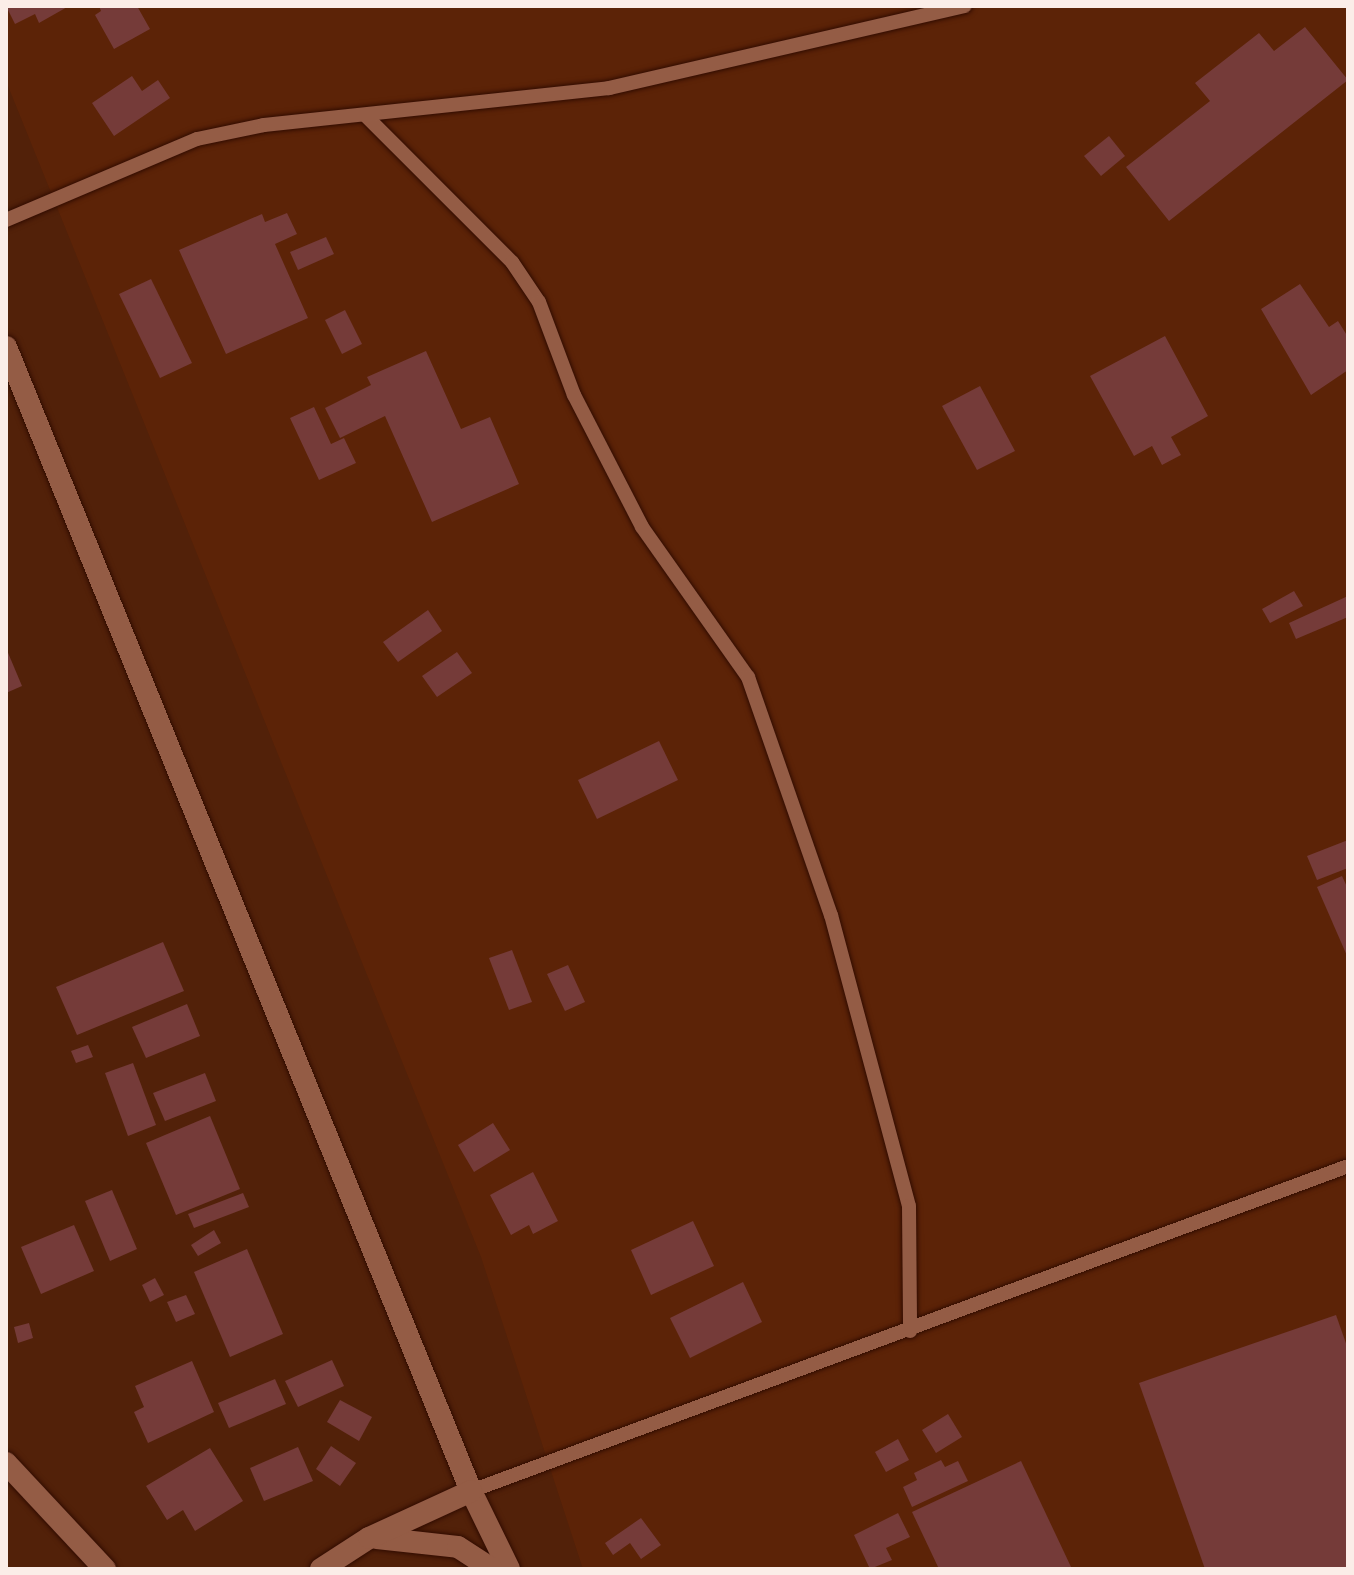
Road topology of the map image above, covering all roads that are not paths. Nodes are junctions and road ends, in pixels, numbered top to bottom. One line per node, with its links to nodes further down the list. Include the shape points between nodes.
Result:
1 (965, 6): 2 (lane, via 609,88)
2 (365, 115): 3 (lane, via 197,139); 6 (lane, via 512,262 539,302 574,395 642,527 748,677 831,915 909,1206)
3 (6, 220)
4 (6, 347): 8 (street)
5 (1348, 1166): 6 (lane)
6 (910, 1331): 8 (lane)
7 (6, 1463): 10 (street)
8 (471, 1491): 9 (street); 13 (street)
9 (369, 1538): 11 (street); 12 (street, via 437,1541 458,1547)
10 (105, 1569)
11 (321, 1569)
12 (492, 1569)
13 (509, 1569)

